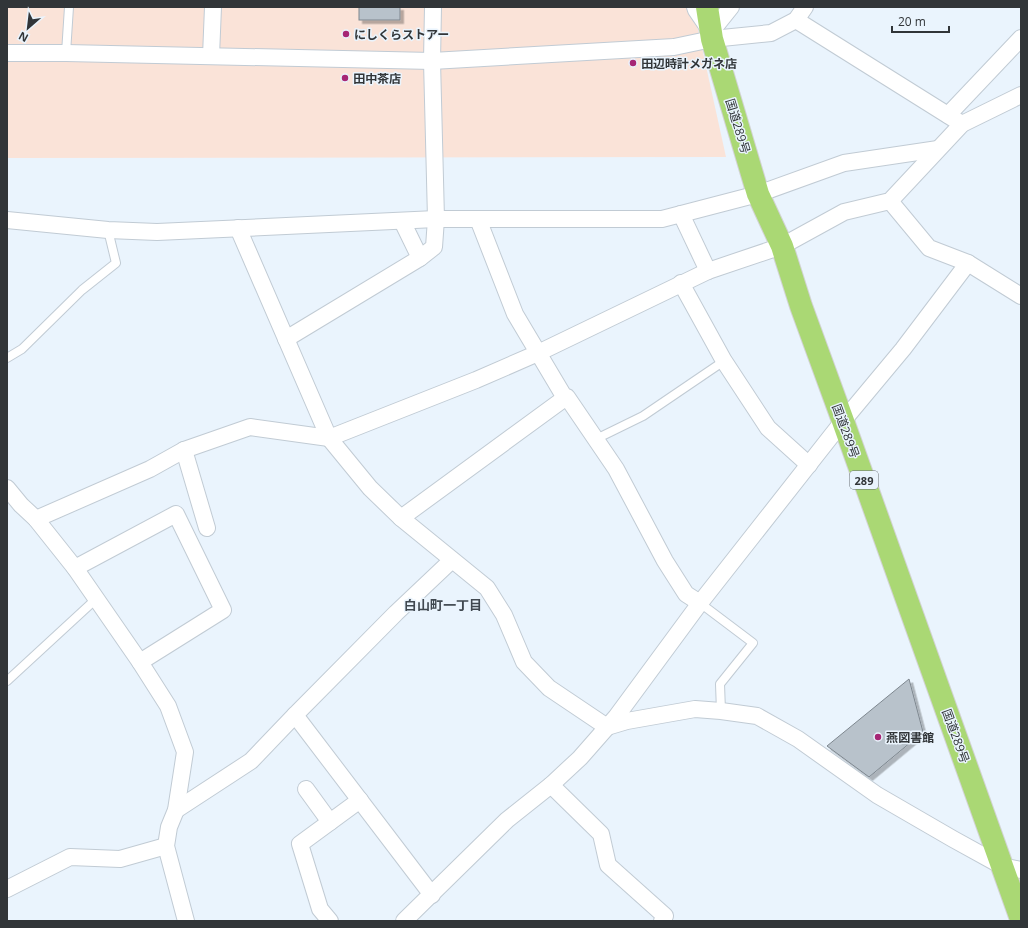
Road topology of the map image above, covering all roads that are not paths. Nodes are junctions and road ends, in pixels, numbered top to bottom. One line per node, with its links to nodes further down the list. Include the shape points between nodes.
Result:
1 (68, 7): 12 (lane)
2 (213, 7): 13 (street)
3 (433, 7): 14 (street)
4 (695, 7): 9 (street)
5 (707, 7): 9 (highway, 国道289号 / 289)
6 (731, 7): 9 (street)
7 (805, 7): 8 (street)
8 (796, 20): 9 (street, via 771,33); 16 (street)
9 (711, 36): 14 (street, via 674,47); 19 (highway, 国道289号 / 289)
10 (1021, 38): 16 (street)
11 (7, 53): 12 (street)
12 (66, 53): 13 (street)
13 (211, 56): 14 (street)
14 (432, 61): 22 (street)
15 (1021, 95): 17 (street)
16 (948, 114): 17 (street)
17 (962, 124): 18 (street)
18 (938, 149): 19 (street, via 844,163); 20 (street)
19 (758, 194): 21 (street); 28 (highway, 国道289号 / 289)
20 (890, 201): 28 (street, via 844,212); 30 (street, via 929,248)
21 (681, 214): 23 (street, via 662,219); 31 (street)
22 (436, 219): 23 (street); 25 (street); 29 (street, via 434,247)
23 (478, 219): 35 (street, via 514,314)
24 (7, 220): 27 (street)
25 (402, 221): 26 (street); 29 (street)
26 (238, 228): 27 (street, via 157,232); 34 (street)
27 (108, 230): 36 (lane, via 116,263 82,290 22,349)
28 (782, 246): 31 (street); 39 (highway, 国道289号 / 289)
29 (420, 258): 34 (street)
30 (968, 263): 33 (street); 39 (street, via 903,349)
31 (708, 271): 32 (street)
32 (681, 283): 35 (street); 37 (street)
33 (1021, 296)
34 (286, 339): 40 (street)
35 (538, 353): 38 (street); 40 (street)
36 (7, 358)
37 (724, 362): 41 (lane, via 643,416); 43 (street, via 768,428)
38 (565, 398): 41 (street, via 567,397); 46 (street)
39 (843, 421): 43 (street); 64 (highway, 国道289号 / 289)
40 (329, 438): 42 (street, via 250,427); 46 (street, via 370,488)
41 (596, 439): 52 (street, via 616,469 665,561 686,594)
42 (184, 450): 47 (street); 48 (street)
43 (809, 465): 52 (street)
44 (7, 488): 45 (street)
45 (14, 507): 47 (street)
46 (401, 518): 49 (street)
47 (36, 519): 50 (street)
48 (207, 528)
49 (452, 560): 56 (street); 57 (street, via 487,588 504,615 524,662 550,688)
50 (75, 568): 51 (street); 53 (street, via 176,514 223,610)
51 (96, 599): 53 (street); 54 (lane)
52 (700, 603): 55 (lane, via 753,643 720,684); 57 (street)
53 (140, 662): 61 (street, via 168,706 185,752)
54 (7, 681)
55 (721, 711): 57 (street, via 695,709); 64 (street, via 757,716 798,739 877,795)
56 (295, 715): 60 (street); 61 (street, via 251,761)
57 (607, 727): 58 (street, via 580,758)
58 (551, 785): 66 (street, via 507,820); 71 (street, via 601,834 608,865 665,916)
59 (306, 789): 62 (street)
60 (360, 800): 62 (street); 66 (street)
61 (176, 810): 63 (street, via 169,827)
62 (330, 822): 69 (street, via 300,844 320,909)
63 (166, 846): 65 (street, via 120,859 70,857); 68 (street)
64 (1012, 868): 67 (highway, 国道289号 / 289)
65 (7, 889)
66 (432, 895): 70 (street)
67 (1021, 919)
68 (186, 921)
69 (330, 921)
70 (404, 921)
71 (662, 921)

